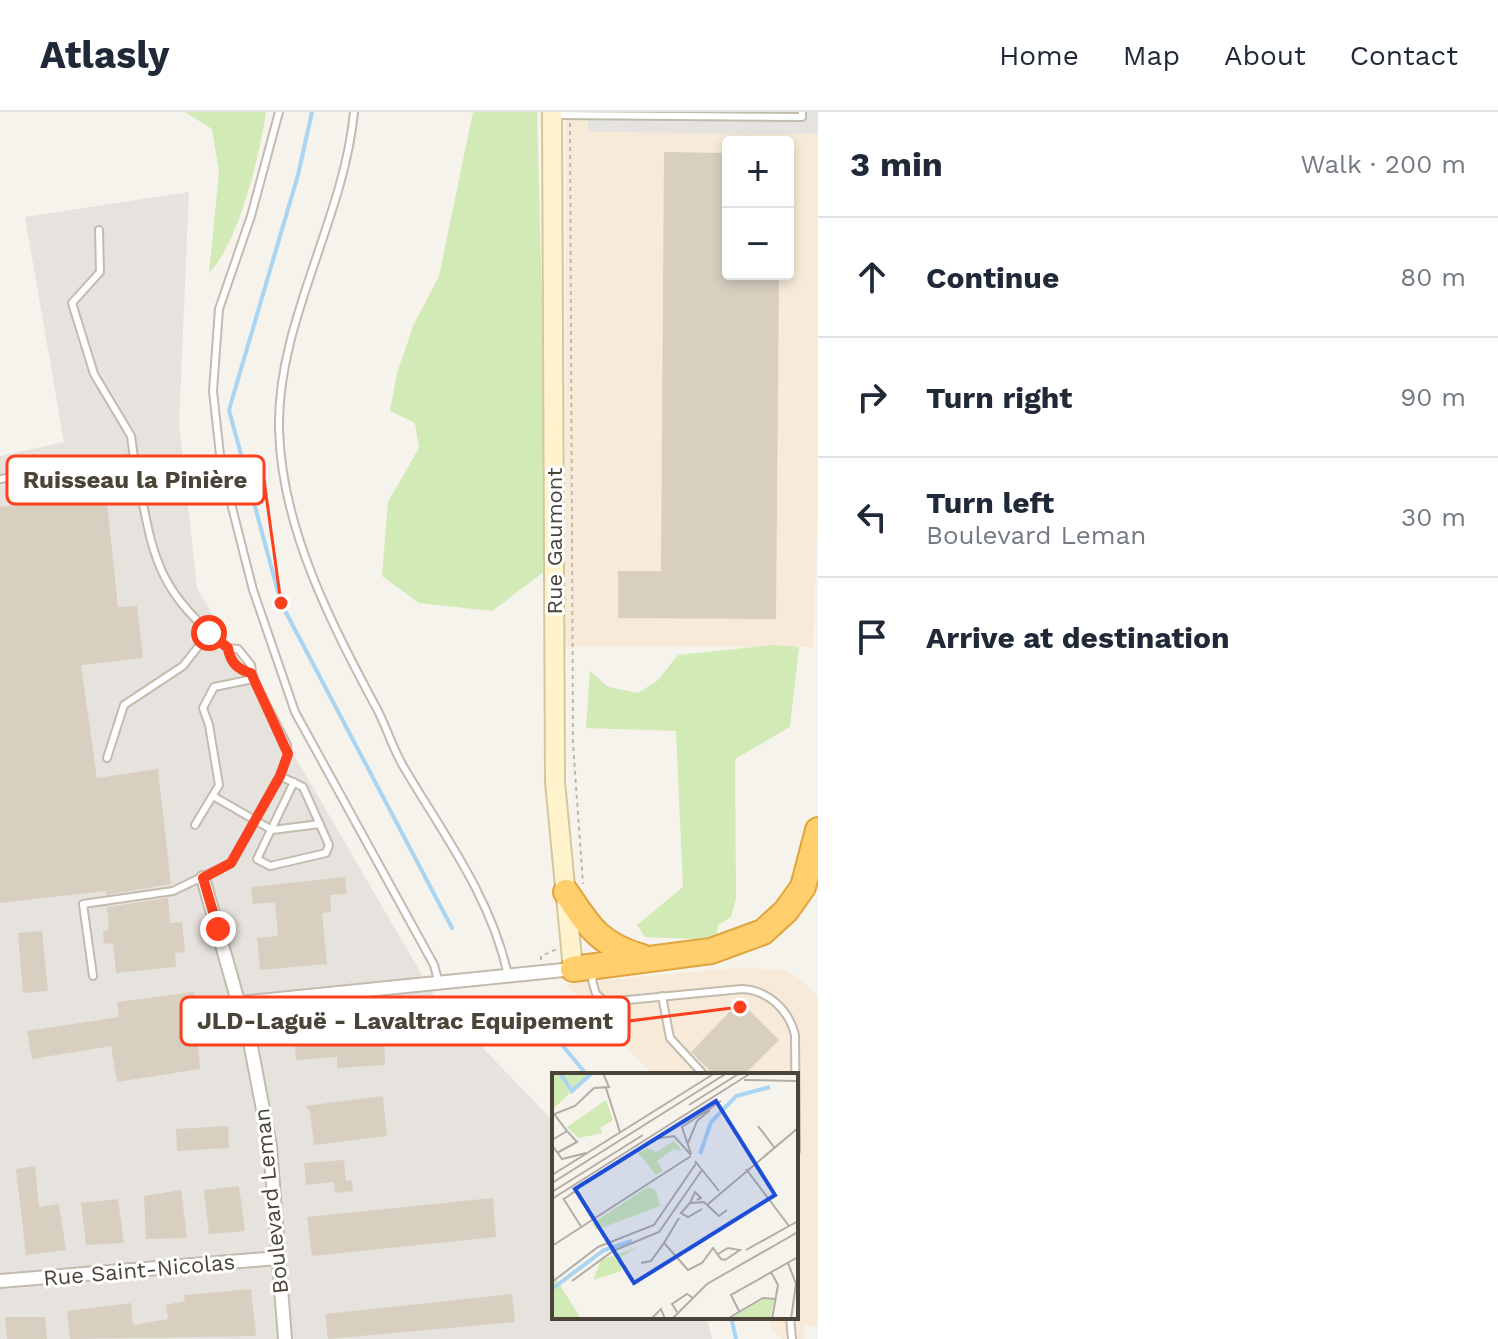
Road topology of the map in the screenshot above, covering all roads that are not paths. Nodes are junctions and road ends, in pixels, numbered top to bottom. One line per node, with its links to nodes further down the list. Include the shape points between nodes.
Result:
1 (279, 112): 25 (lane, via 219,309 213,391 221,464 253,590 295,712)
2 (354, 112): 23 (lane, via 344,180 311,272 282,380 282,465 331,623 404,768 484,899)
3 (802, 112): 4 (lane, via 802,117)
4 (552, 113): 20 (street, Rue Gaumont, via 554,735 557,813)
5 (99, 230): 6 (lane, via 100,272 72,303 94,374 131,436)
6 (134, 458): 7 (lane); 8 (lane, via 156,563 172,594)
7 (0, 479)
8 (209, 633): 9 (lane, via 238,649 251,665); 10 (lane, via 183,666 124,705)
9 (252, 676): 11 (lane, via 287,745); 13 (lane, via 214,687 203,708 219,785)
10 (107, 758)
11 (280, 776): 12 (lane); 14 (lane)
12 (294, 782): 15 (lane, via 303,787); 17 (lane)
13 (213, 796): 14 (lane); 16 (lane)
14 (256, 819): 17 (lane); 19 (lane, via 231,863)
15 (320, 824): 17 (lane); 17 (lane, via 329,845 326,853 270,866 257,859)
16 (195, 825)
17 (272, 830)
18 (818, 830): 21 (highway, via 803,887 763,932 711,951)
19 (203, 878): 24 (lane, via 173,891 83,904); 27 (street, Boulevard Leman)
20 (575, 891): 21 (highway, via 600,939); 22 (street, Rue Gaumont)
21 (644, 958): 22 (highway)
22 (588, 971): 23 (street); 26 (lane, via 593,990 606,1002)
23 (508, 975): 25 (street)
24 (93, 976)
25 (438, 980): 27 (street)
26 (662, 996): 28 (lane, via 670,1038); 29 (lane, via 752,989 764,993 790,1020)
27 (240, 1003): 30 (street, Boulevard Leman, via 270,1146)
28 (702, 1073)
29 (795, 1073)
30 (278, 1258): 31 (street, Rue Saint-Nicolas); 33 (street, Boulevard Leman)
31 (0, 1281)
32 (790, 1319): 34 (lane)
33 (285, 1339)
34 (792, 1339)

